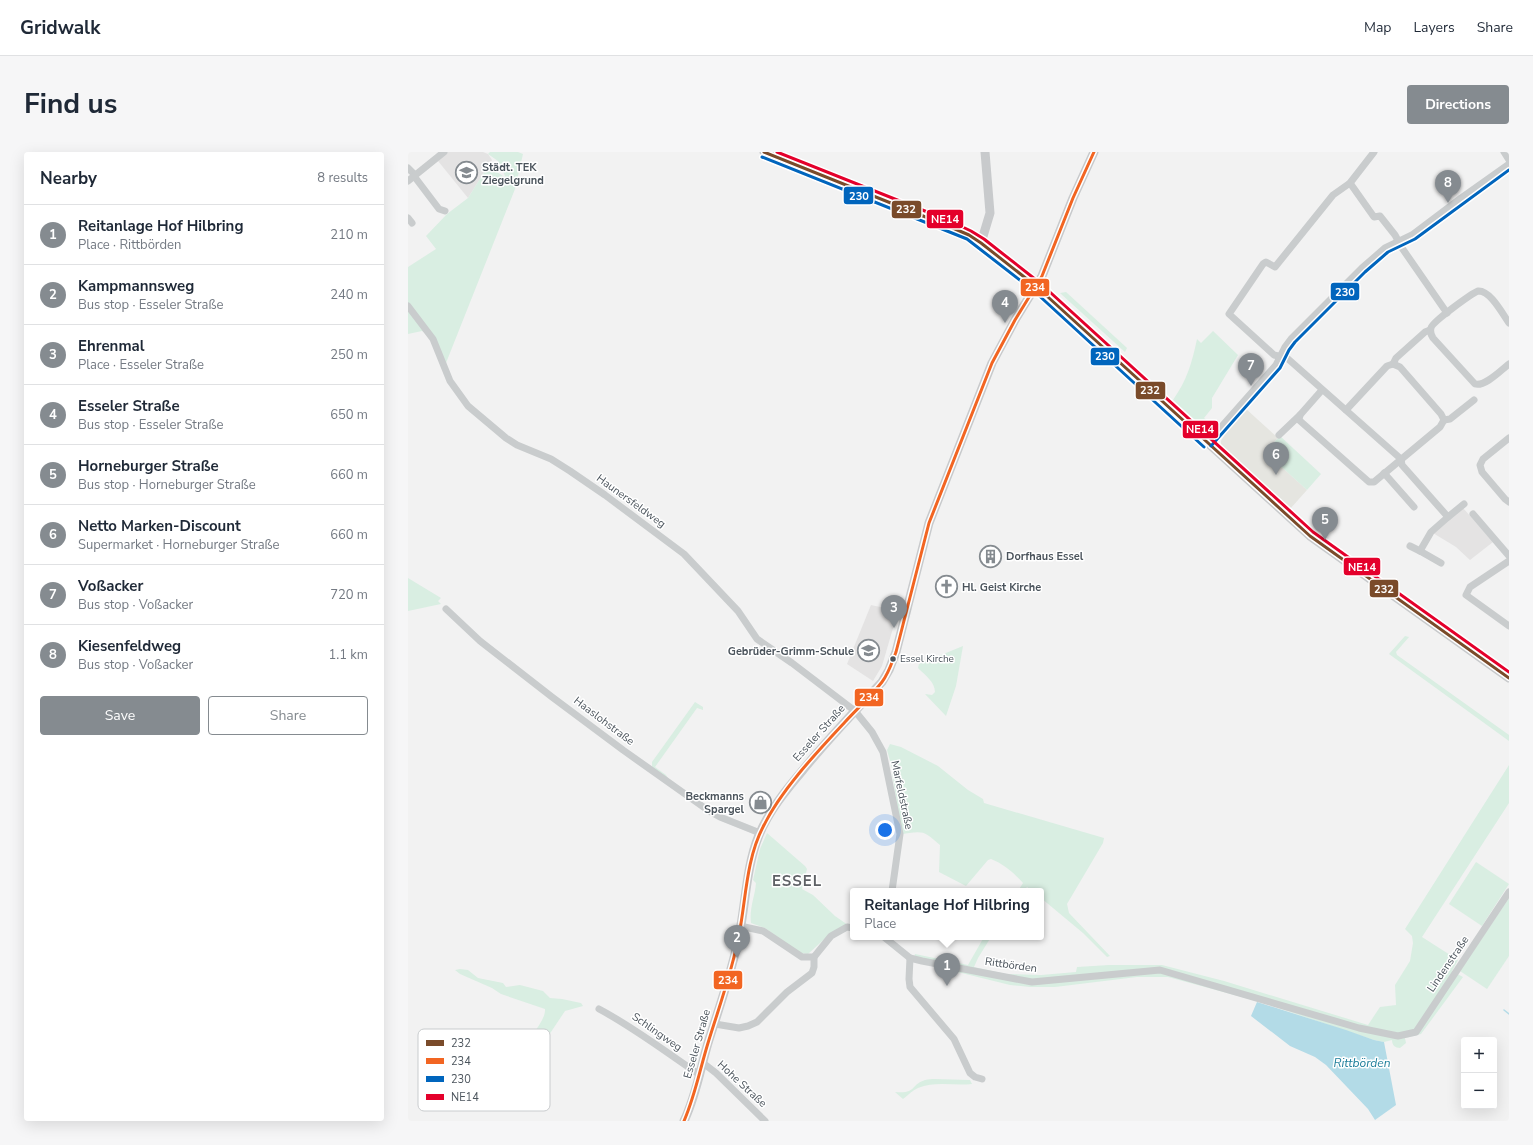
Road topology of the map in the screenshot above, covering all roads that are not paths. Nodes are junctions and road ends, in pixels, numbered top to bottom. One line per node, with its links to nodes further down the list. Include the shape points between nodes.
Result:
1 (444, 152): 10 (street)
2 (764, 152): 14 (main road, via 948,226)
3 (985, 152): 14 (main road, via 990,213)
4 (1094, 152): 15 (main road, Esseler Straße)
5 (1374, 152): 11 (street)
6 (1504, 152): 7 (street)
7 (1509, 160)
8 (1509, 164): 13 (street, via 1412,235)
9 (408, 168): 10 (street)
10 (412, 178): 12 (street, via 439,209)
11 (1350, 184): 13 (street, via 1374,217 1380,216); 20 (street, via 1333,195 1275,267 1266,262 1263,264 1229,314 1274,355)
12 (444, 211)
13 (1398, 241): 17 (street); 20 (street, via 1385,248 1362,268 1291,340)
14 (981, 243): 15 (main road)
15 (1037, 287): 30 (main road); 46 (main road, Esseler Straße, via 1015,320 992,363 929,523 896,652 889,670 882,682)
16 (408, 306): 46 (street, Haunersfeldweg, via 433,339 450,380 472,410 506,438 551,459 599,491 684,554 738,611 757,638)
17 (1447, 313): 18 (street, via 1475,292 1482,290 1489,295); 19 (street, via 1434,323)
18 (1509, 323)
19 (1430, 330): 21 (street, via 1396,358); 22 (street, via 1433,338 1475,384 1485,383)
20 (1281, 356): 23 (street, via 1287,358); 30 (street, via 1276,365)
21 (1393, 364): 25 (street, via 1387,366); 27 (street, via 1400,367)
22 (1509, 364)
23 (1322, 390): 25 (street); 26 (street)
24 (1474, 400): 27 (street, via 1450,419)
25 (1346, 410): 31 (street)
26 (1300, 414): 28 (street); 32 (street, via 1301,423 1367,481 1373,482)
27 (1444, 420): 31 (street, via 1440,427)
28 (1279, 435)
29 (1509, 438): 33 (street, via 1480,465 1482,472)
30 (1207, 443): 45 (main road, via 1310,536)
31 (1401, 459): 32 (street); 37 (street, via 1402,465)
32 (1384, 474): 35 (street)
33 (1509, 502)
34 (1464, 504): 37 (street)
35 (1414, 507)
36 (1473, 514): 40 (street)
37 (1448, 516): 39 (street, via 1431,532)
38 (1410, 546): 39 (street)
39 (1420, 552): 42 (street)
40 (1509, 556)
41 (1509, 561): 44 (street, via 1470,587 1466,595)
42 (1441, 563)
43 (446, 609): 47 (street, Haaslohstraße, via 480,641 630,754 715,814)
44 (1509, 626)
45 (1509, 678)
46 (855, 711): 47 (main road, Esseler Straße, via 782,795); 48 (street, Marfeldstraße, via 878,741 900,834)
47 (760, 833): 50 (main road, Esseler Straße, via 750,867)
48 (892, 888)
49 (1509, 892): 57 (street, Lindenstraße, via 1416,1032)
50 (740, 926): 53 (street, via 763,931 802,957); 56 (main road, Esseler Straße)
51 (850, 928): 53 (street, via 832,936)
52 (888, 940): 54 (street, Rittbörden)
53 (814, 957): 56 (street, via 812,973 787,992 757,1022 739,1028)
54 (910, 958): 57 (street, Rittbörden, via 1032,982 1160,970 1359,1028); 60 (street, via 910,987 954,1039 970,1073)
55 (599, 1009): 59 (street, Schlingweg, via 624,1022)
56 (715, 1024): 58 (main road, Esseler Straße)
57 (1398, 1036)
58 (703, 1063): 59 (main road, Esseler Straße); 62 (street, Hohe Straße)
59 (700, 1075): 61 (main road, Esseler Straße)
60 (982, 1079)
61 (684, 1121)
62 (765, 1121)

